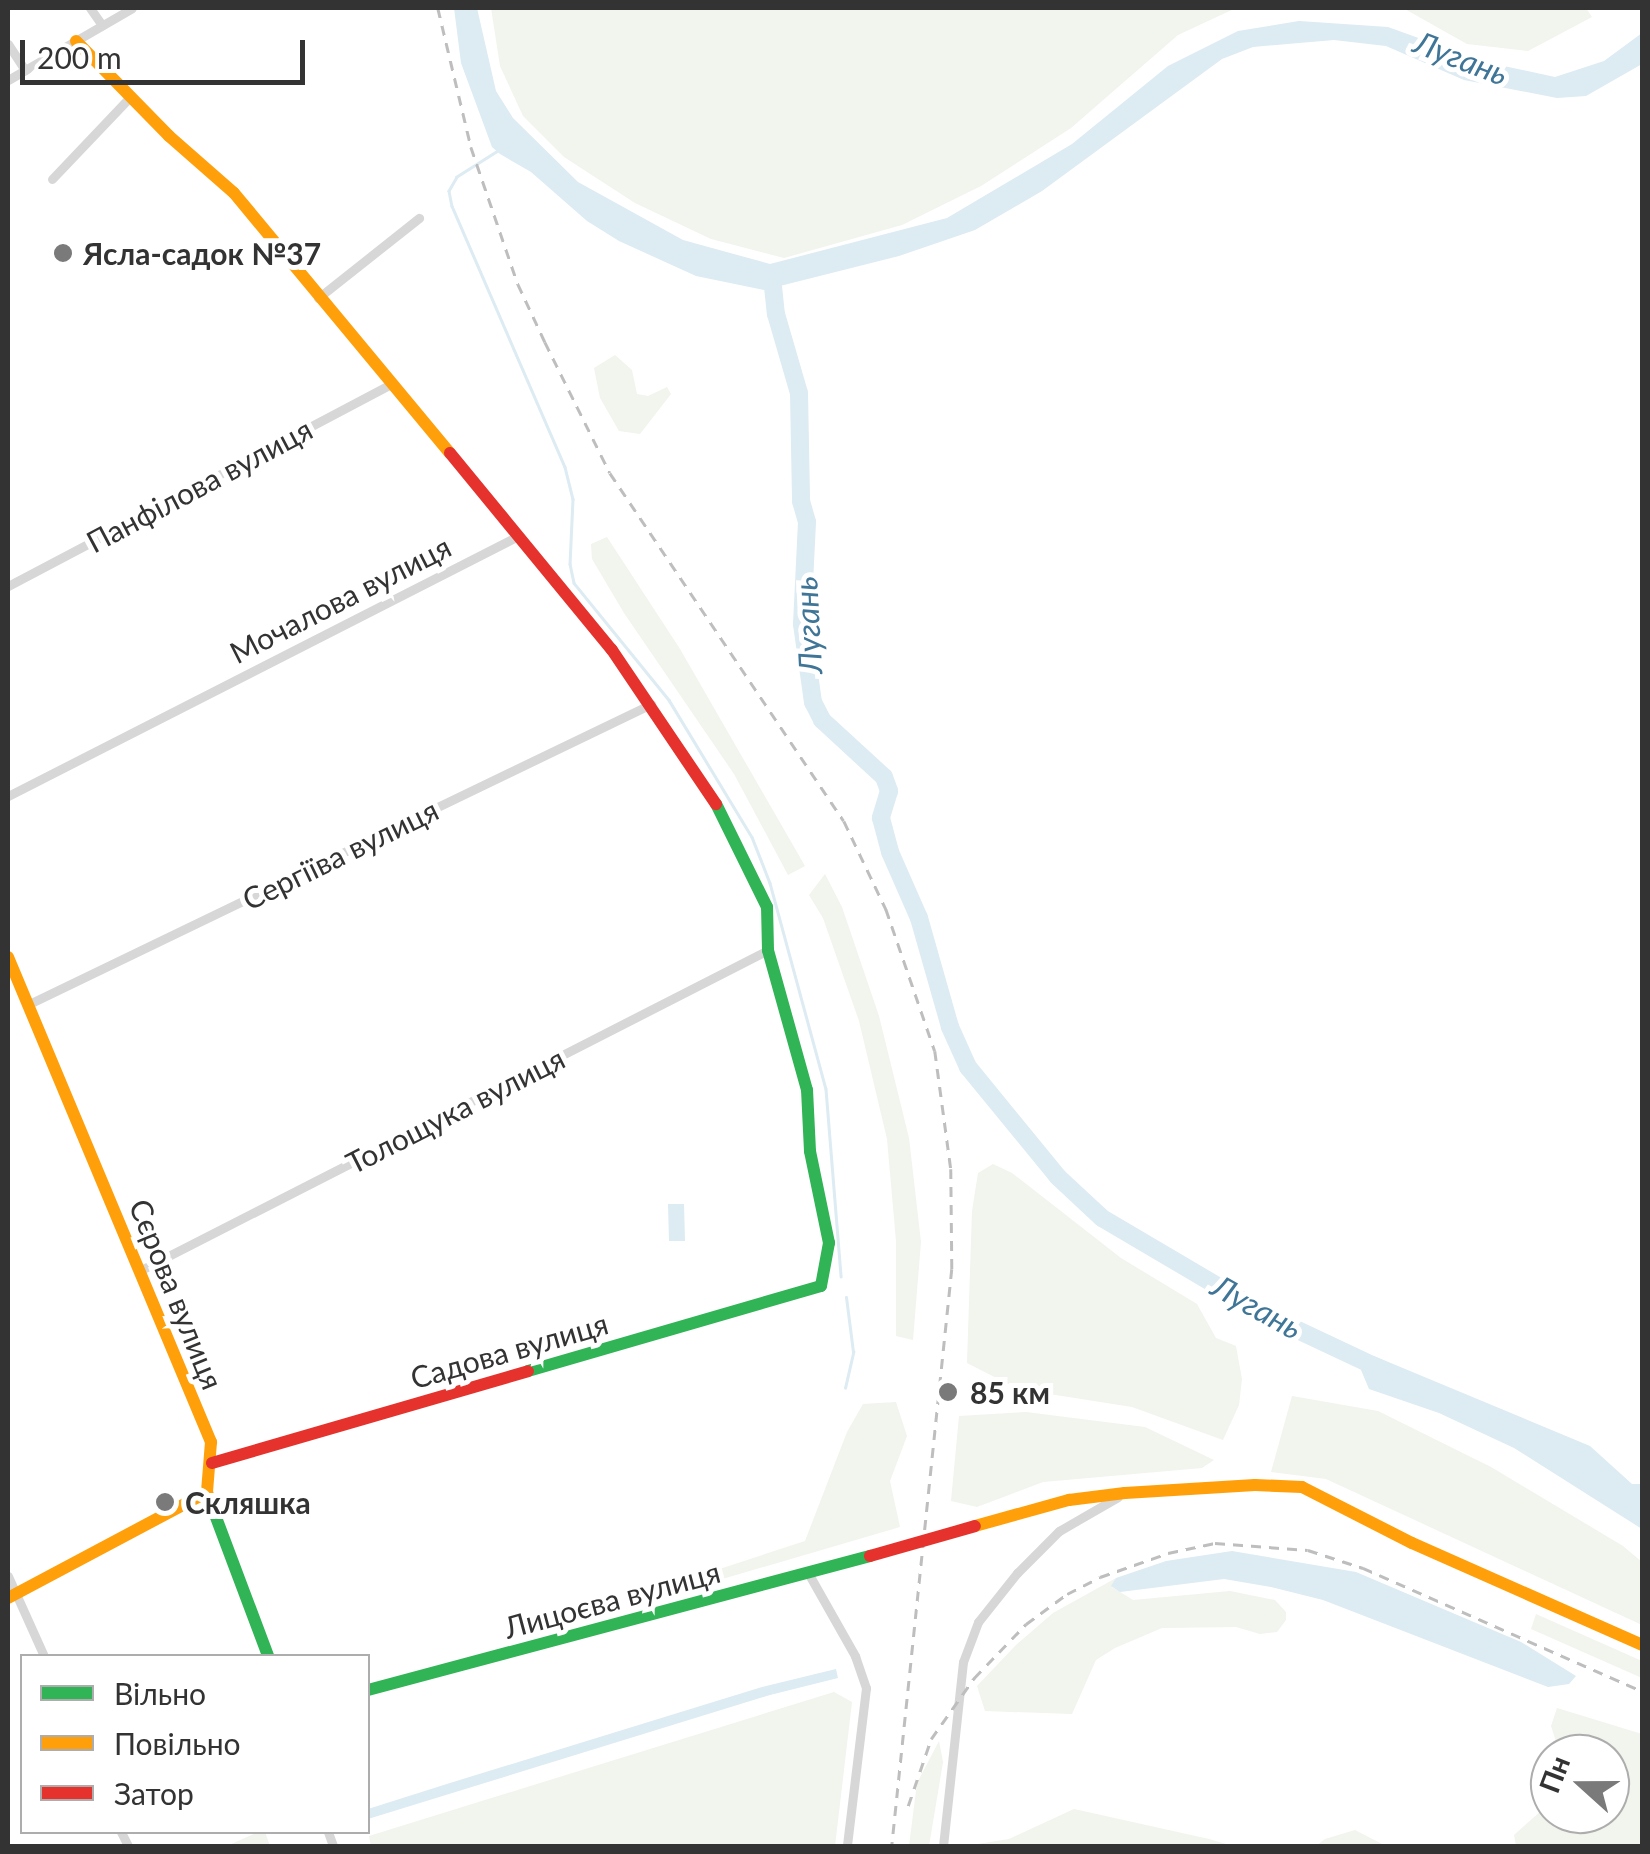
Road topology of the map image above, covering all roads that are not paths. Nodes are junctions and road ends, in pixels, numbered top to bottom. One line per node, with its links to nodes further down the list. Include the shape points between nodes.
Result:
1 (90, 8): 3 (street)
2 (132, 8): 3 (street)
3 (102, 25): 4 (street)
4 (76, 40): 6 (street); 8 (street)
5 (8, 44): 6 (street)
6 (24, 70): 7 (street)
7 (8, 80)
8 (131, 96): 9 (street); 11 (street, via 234,193)
9 (52, 179)
10 (419, 218): 11 (street)
11 (318, 298): 12 (street)
12 (391, 384): 13 (street); 14 (street, Панфілова вулиця)
13 (518, 536): 15 (street); 16 (street, Мочалова вулиця)
14 (8, 586)
15 (652, 703): 17 (street, via 723,814 760,892); 19 (street, Сергіїва вулиця)
16 (8, 796)
17 (768, 950): 20 (street, Толощука вулиця); 21 (street, Садова вулиця, via 807,1090 810,1150 829,1243 821,1286)
18 (8, 958): 19 (street, Сєрова вулиця)
19 (27, 1005): 20 (street, Сєрова вулиця)
20 (141, 1270): 21 (street, Сєрова вулиця, via 210,1442)
21 (212, 1463): 22 (street, Сєрова вулиця)
22 (207, 1492): 26 (street); 29 (street)
23 (1124, 1493): 24 (street, Лицоєва вулиця, bridge, via 1069,1500); 27 (street, Лицоєва вулиця, via 1302,1488); 32 (street, via 1059,1531 978,1622 963,1662)
24 (807, 1571): 30 (street, Лицоєва вулиця); 31 (street, via 866,1688)
25 (8, 1576): 26 (street)
26 (12, 1596): 28 (street)
27 (1642, 1645)
28 (43, 1654)
29 (267, 1654)
30 (370, 1689)
31 (847, 1846)
32 (943, 1846)

